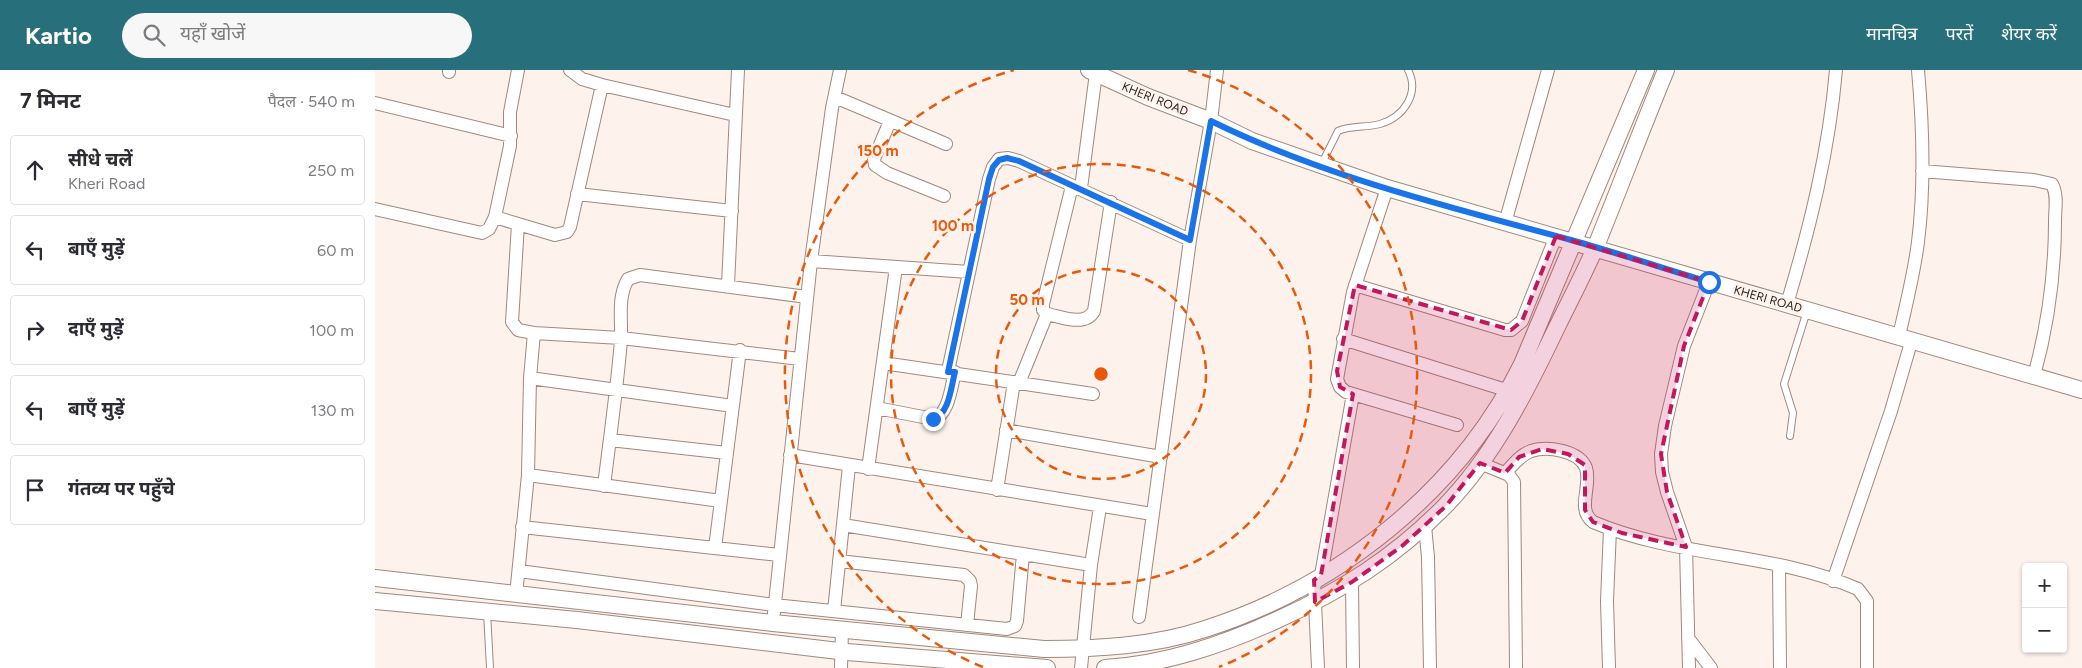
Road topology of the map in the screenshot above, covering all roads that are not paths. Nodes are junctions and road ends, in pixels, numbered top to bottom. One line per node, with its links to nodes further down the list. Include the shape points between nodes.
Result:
1 (518, 70): 19 (street, via 510,112)
2 (570, 70): 13 (street, via 582,79)
3 (738, 70): 16 (street)
4 (840, 70): 14 (street)
5 (1217, 70): 18 (street)
6 (1408, 70): 21 (lane, via 1412,96 1402,110 1380,124 1338,131)
7 (1548, 70): 31 (street)
8 (1646, 70): 35 (street)
9 (1666, 70): 35 (street)
10 (1836, 70): 43 (street, via 1832,118 1822,172 1809,231)
11 (1918, 70): 22 (street)
12 (1092, 72): 18 (street, KHERI ROAD); 23 (street)
13 (602, 84): 16 (street); 25 (street)
14 (835, 97): 17 (street); 36 (street)
15 (375, 103): 19 (street)
16 (735, 115): 29 (street)
17 (890, 120): 20 (street); 26 (street, via 874,160 875,165)
18 (1211, 121): 21 (street, KHERI ROAD, via 1252,141); 34 (street)
19 (511, 136): 30 (street)
20 (946, 144)
21 (1321, 166): 24 (street, KHERI ROAD)
22 (1922, 171): 48 (street, via 1919,240); 54 (street, via 2052,184 2055,198 2053,282 2045,337)
23 (1076, 187): 27 (street); 38 (street, via 1019,161 999,160 989,179); 45 (street, via 1043,304)
24 (1387, 188): 31 (street, KHERI ROAD); 41 (street)
25 (577, 194): 29 (street); 32 (street, via 567,232 555,235)
26 (944, 196)
27 (1111, 202): 34 (street); 45 (street, via 1094,311 1081,320)
28 (375, 209): 30 (street, via 482,233 489,229)
29 (732, 211): 40 (street)
30 (495, 217): 32 (street)
31 (1505, 223): 33 (street, KHERI ROAD)
32 (518, 224): 46 (street, via 512,322 518,330)
33 (1555, 236): 35 (street, KHERI ROAD); 41 (street, via 1525,315 1511,330)
34 (1190, 240): 70 (street)
35 (1584, 244): 39 (street, KHERI ROAD); 59 (street); 71 (street, via 1525,394)
36 (811, 261): 37 (street); 42 (street)
37 (896, 267): 38 (street); 52 (street)
38 (969, 272): 53 (street)
39 (1709, 282): 43 (street, KHERI ROAD); 85 (street, via 1684,346 1661,454 1667,492)
40 (728, 285): 42 (street); 47 (street, via 633,276 624,286 622,295)
41 (1355, 285): 49 (street)
42 (807, 296): 51 (street)
43 (1787, 304): 44 (street, KHERI ROAD)
44 (1807, 310): 48 (street, KHERI ROAD); 66 (lane, via 1784,384 1793,414)
45 (1047, 314): 56 (street)
46 (534, 333): 47 (street); 55 (street)
47 (621, 338): 50 (street); 57 (street)
48 (1905, 338): 54 (street, KHERI ROAD); 94 (street, via 1891,411)
49 (1343, 339): 59 (street); 61 (street, via 1337,379 1340,387)
50 (741, 350): 51 (street); 62 (street)
51 (800, 359): 69 (street)
52 (883, 363): 53 (street); 63 (street)
53 (951, 372): 56 (street); 63 (street, via 944,411 938,418)
54 (2034, 376): 58 (street, KHERI ROAD)
55 (530, 378): 57 (street); 75 (street)
56 (1017, 382): 60 (street); 65 (street)
57 (616, 390): 62 (street); 67 (street)
58 (2082, 390)
59 (1509, 391): 96 (street, via 1475,440 1435,488)
60 (1093, 394)
61 (1353, 394): 64 (street); 96 (street)
62 (733, 406): 68 (street)
63 (877, 408): 73 (street)
64 (1457, 425)
65 (1007, 430): 70 (street); 77 (street)
66 (1790, 436)
67 (610, 440): 68 (street); 76 (street)
68 (727, 453): 78 (street)
69 (789, 456): 72 (street); 88 (street)
70 (1161, 457): 80 (street)
71 (1480, 463): 74 (street); 82 (street, via 1446,506)
72 (849, 466): 73 (street); 81 (street)
73 (868, 469): 77 (street)
74 (1505, 473): 84 (street, via 1519,458 1542,449 1557,450 1578,458 1588,475 1587,517); 116 (street, via 1512,478 1515,488)
75 (528, 475): 76 (street); 83 (street)
76 (604, 486): 78 (street)
77 (997, 490): 79 (street)
78 (721, 501): 86 (street)
79 (1100, 506): 80 (street); 90 (street)
80 (1152, 514): 102 (street)
81 (843, 525): 87 (street); 89 (street)
82 (1425, 526): 95 (street); 115 (street, via 1429,557)
83 (523, 527): 86 (street); 92 (street)
84 (1610, 530): 85 (street); 117 (street)
85 (1686, 547): 91 (street); 105 (street)
86 (715, 548): 88 (street)
87 (1023, 554): 90 (street); 104 (street, via 1015,626)
88 (779, 555): 99 (street)
89 (839, 561): 101 (street); 104 (street, via 968,577 971,586)
90 (1091, 565): 107 (street)
91 (1779, 566): 94 (street); 120 (street)
92 (519, 571): 97 (street); 99 (street)
93 (375, 578): 97 (street)
94 (1833, 580): 121 (street, via 1858,589 1867,601)
95 (1353, 582): 96 (street); 114 (street)
96 (1316, 588): 107 (street, via 1204,630 1142,642); 112 (street, via 1235,639 1145,663); 113 (street)
97 (517, 594): 103 (street)
98 (375, 601): 100 (street)
99 (774, 605): 101 (street); 103 (street)
100 (487, 612): 106 (street); 109 (lane)
101 (834, 612): 104 (street)
102 (1139, 618)
103 (773, 623): 106 (street)
104 (967, 626)
105 (1688, 638): 118 (street); 119 (street)
106 (841, 640): 107 (street, via 1007,646); 108 (street); 110 (street)
107 (1081, 659)
108 (982, 666): 111 (street)
109 (490, 668)
110 (841, 668)
111 (1047, 668)
112 (1105, 668)
113 (1318, 668)
114 (1353, 668)
115 (1430, 668)
116 (1516, 668)
117 (1609, 668)
118 (1689, 668)
119 (1711, 668)
120 (1780, 668)
121 (1867, 668)

